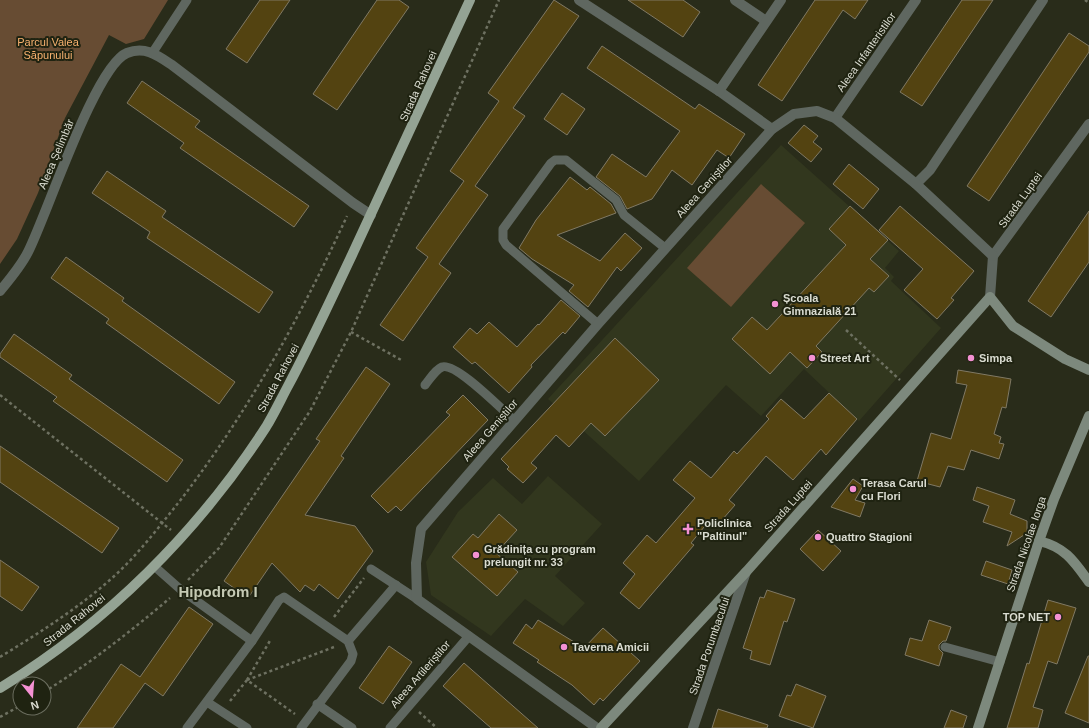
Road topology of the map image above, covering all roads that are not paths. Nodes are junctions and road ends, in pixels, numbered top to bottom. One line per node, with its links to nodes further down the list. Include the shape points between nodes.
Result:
1 (187, 0): 9 (lane)
2 (470, 0): 15 (main road, Strada Rahovei)
3 (580, 0): 10 (street)
4 (735, 0): 8 (street)
5 (781, 0): 8 (street)
6 (916, 0): 11 (street, Aleea Infanteristilor)
7 (1043, 0): 14 (street, via 930,170)
8 (766, 21): 10 (street)
9 (152, 52): 15 (street, via 172,64); 18 (street, Aleea Șelimbăr, via 142,50 126,53 114,63 93,98 27,253)
10 (719, 91): 13 (street)
11 (835, 118): 13 (street, Aleea Geniștilor, via 817,111 794,114); 14 (street, Aleea Geniștilor)
12 (1089, 124): 17 (street, Strada Luptei)
13 (772, 129): 16 (street, Aleea Geniștilor)
14 (916, 184): 17 (street, Aleea Geniștilor)
15 (371, 215): 26 (main road, Strada Rahovei, via 322,320 267,425 235,471 181,538)
16 (665, 248): 20 (street, Aleea Geniștilor); 20 (lane, via 624,215 616,200 566,160 555,160 551,163 503,229 503,240)
17 (993, 256): 19 (street)
18 (0, 291)
19 (990, 297): 21 (street, via 1013,326 1065,359); 28 (street, Strada Luptei)
20 (598, 324): 24 (street, Aleea Geniștilor)
21 (1089, 370)
22 (425, 385): 24 (lane, via 442,367 448,366 467,378)
23 (1089, 416): 25 (street, Strada Nicolae Iorga)
24 (514, 420): 31 (street, Aleea Geniștilor, via 421,529 416,563)
25 (1039, 541): 29 (street, via 1063,550); 36 (street, Strada Nicolae Iorga)
26 (154, 566): 33 (lane); 37 (main road, Strada Rahovei, via 54,653)
27 (371, 569): 30 (lane)
28 (746, 572): 46 (street, Strada Luptei); 47 (street, Strada Porumbacului)
29 (1089, 582)
30 (396, 585): 31 (lane); 34 (lane)
31 (417, 599): 32 (street)
32 (469, 636): 44 (lane, Aleea Artileriștilor); 45 (street)
33 (252, 641): 34 (lane, via 279,600 284,597); 38 (lane)
34 (348, 641): 39 (lane, via 353,654 351,661)
35 (945, 647): 36 (lane)
36 (1000, 662): 48 (street, Strada Nicolae Iorga)
37 (0, 688)
38 (207, 702): 41 (lane); 42 (lane)
39 (317, 704): 40 (lane); 43 (lane)
40 (303, 725)
41 (187, 728)
42 (247, 728)
43 (352, 728)
44 (390, 728)
45 (597, 728)
46 (602, 728)
47 (693, 728)
48 (978, 728)

